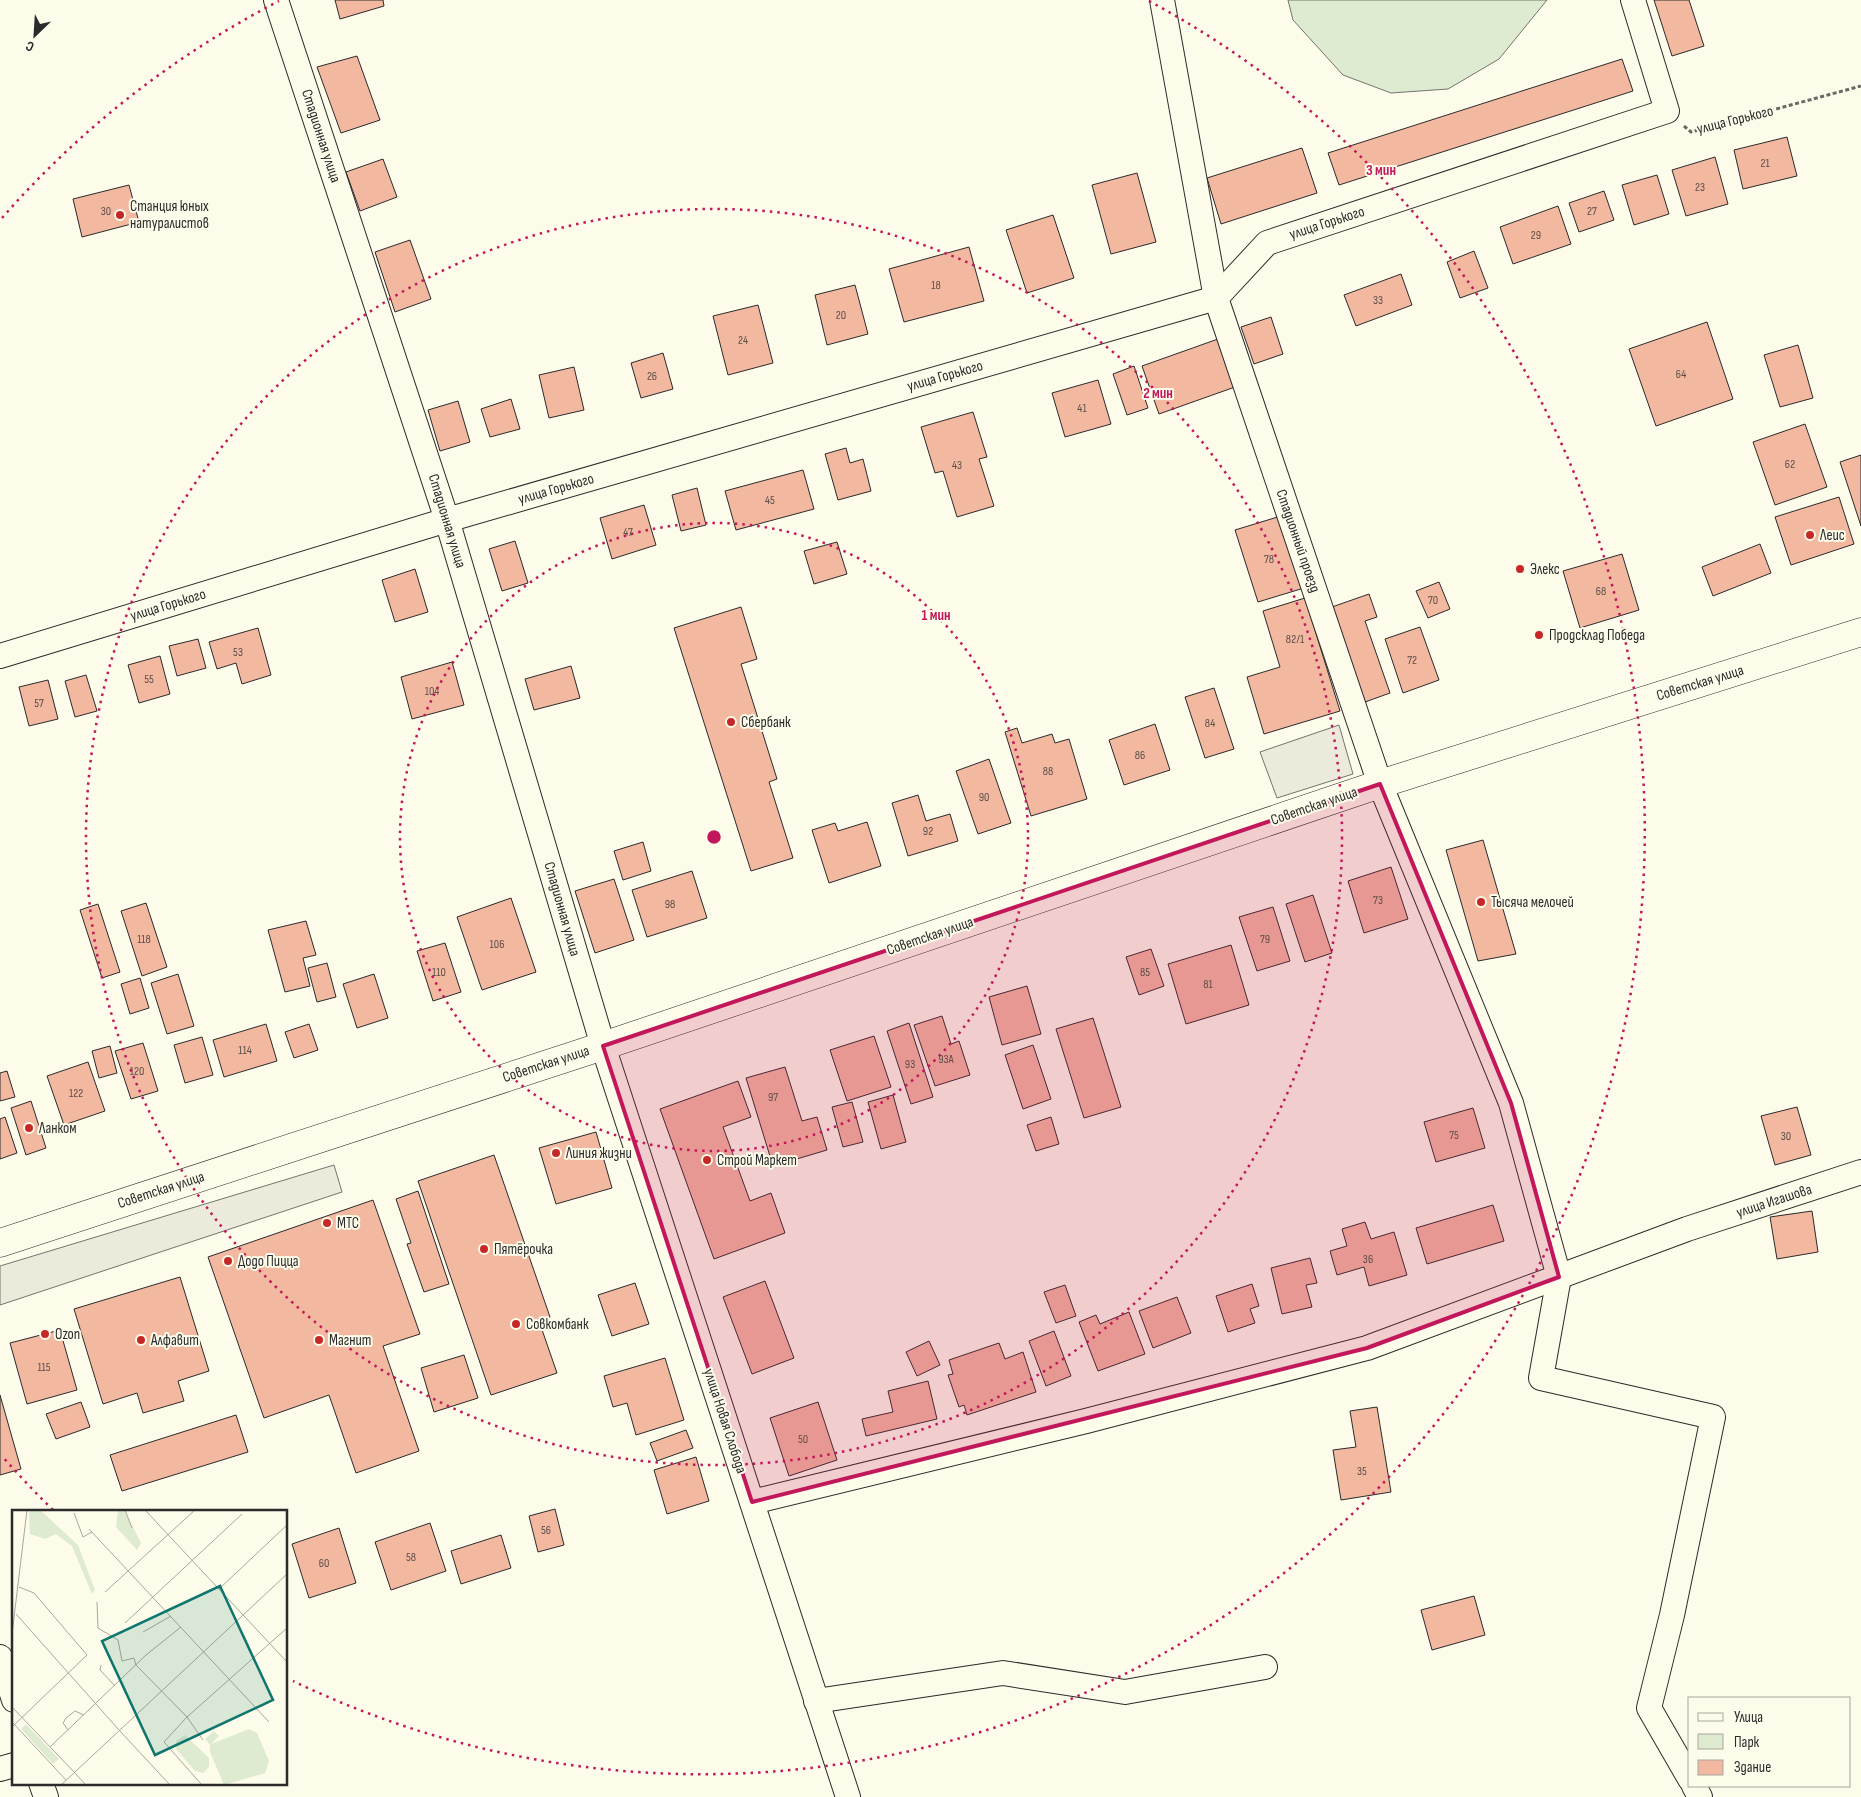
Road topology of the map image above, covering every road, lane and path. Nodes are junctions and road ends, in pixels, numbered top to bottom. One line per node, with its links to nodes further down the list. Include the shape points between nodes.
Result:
1 (276, 0): 7 (street, Стадионная улица)
2 (1162, 0): 6 (street, Стадионный проезд)
3 (1633, 0): 5 (street)
4 (1861, 86): 5 (path, улица Горького, via 1691,132)
5 (1667, 111): 6 (street, улица Горького, via 1267,244)
6 (1216, 298): 7 (street, улица Горького); 10 (street, Стадионный проезд)
7 (447, 520): 9 (street, улица Горького); 11 (street, Стадионная улица)
8 (1861, 632): 10 (main road, Советская улица)
9 (0, 656)
10 (1380, 784): 11 (main road, Советская улица); 14 (street, Стадионный проезд, via 1511,1103)
11 (603, 1046): 13 (main road, Советская улица); 15 (street, улица Новая Слобода)
12 (1861, 1172): 14 (street, улица Игашова)
13 (0, 1243)
14 (1559, 1277): 15 (street, улица Игашова, via 1367,1348 1086,1421); 20 (street, via 1541,1378 1713,1417 1649,1708)
15 (752, 1502): 19 (street, улица Новая Слобода)
16 (0, 1657): 18 (street)
17 (1265, 1667): 19 (street, via 1125,1692 1003,1673)
18 (12, 1694)
19 (816, 1700): 23 (street, улица Новая Слобода)
20 (1688, 1776)
21 (41, 1784): 22 (street)
22 (46, 1797)
23 (848, 1797)

